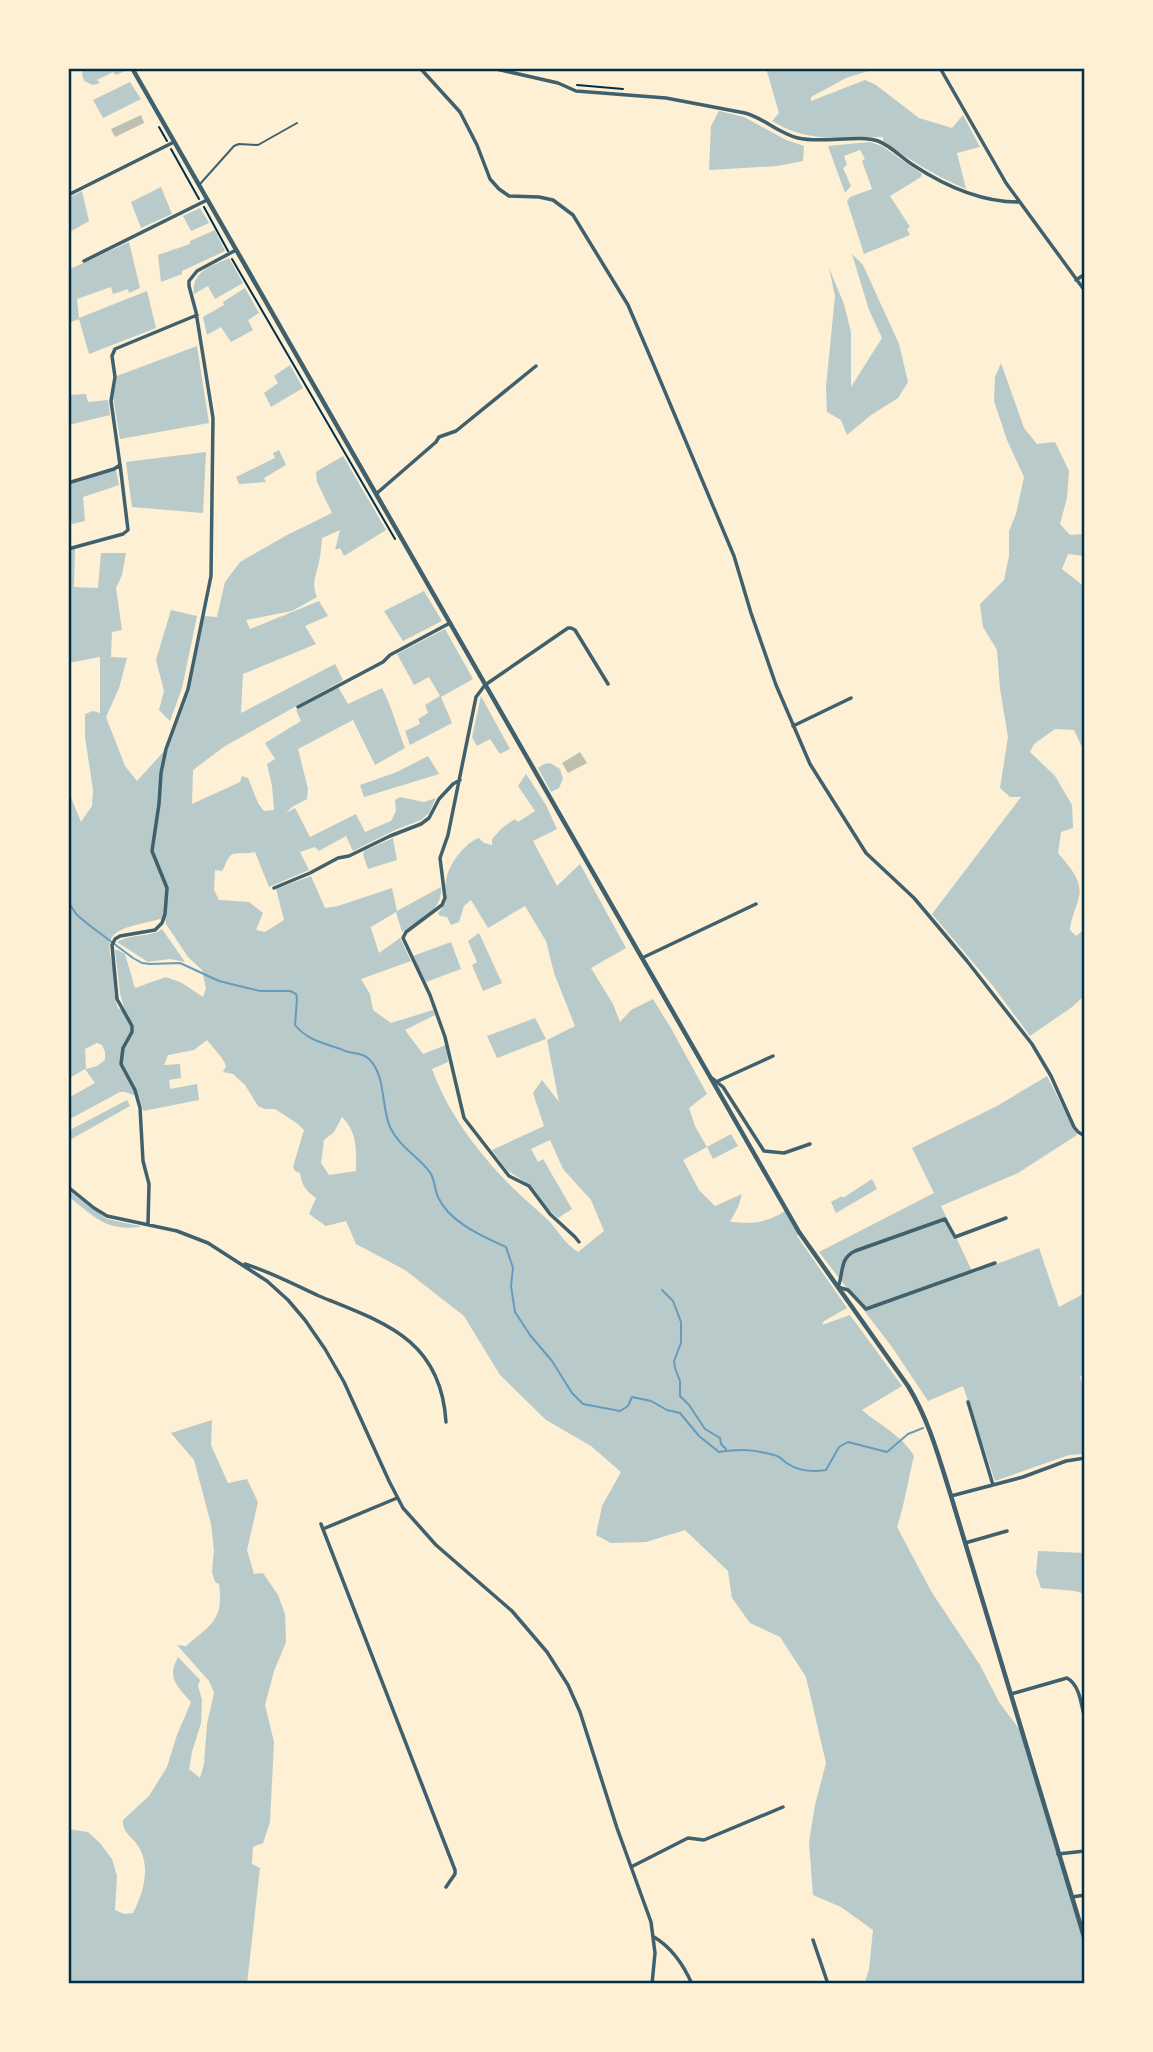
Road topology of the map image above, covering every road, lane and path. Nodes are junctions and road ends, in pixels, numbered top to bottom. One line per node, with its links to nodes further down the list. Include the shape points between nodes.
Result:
1 (132, 68): 9 (street)
2 (419, 68): 33 (street, via 460,111 490,178 509,195 553,200 573,215 628,305 734,556)
3 (492, 68): 6 (street)
4 (524, 68): 6 (lane)
5 (940, 68): 13 (street)
6 (522, 75): 13 (street, via 576,90 666,98 745,113 796,138 879,141 954,188 990,200)
7 (157, 122): 9 (path)
8 (297, 123): 10 (lane, via 258,145 234,146)
9 (171, 143): 10 (street); 11 (street); 14 (path)
10 (199, 185): 12 (street)
11 (68, 195)
12 (208, 200): 14 (street); 15 (street)
13 (1018, 202): 19 (street)
14 (202, 203): 16 (path); 17 (street)
15 (236, 250): 16 (street); 25 (street)
16 (229, 253): 21 (street, via 197,271 189,281); 26 (path)
17 (84, 261)
18 (1085, 274): 19 (street)
19 (1076, 279): 20 (street)
20 (1085, 291)
21 (197, 315): 23 (street, via 113,351 111,396); 45 (street, via 213,418 211,576 188,689 160,773 152,851 167,888 165,914 155,930 113,941 117,999 132,1026 121,1064 139,1108 149,1184)
22 (536, 366): 25 (street, via 456,431 439,437)
23 (120, 462): 24 (street, via 114,469); 27 (street, via 128,530)
24 (68, 483)
25 (376, 494): 28 (street)
26 (398, 544)
27 (68, 549)
28 (450, 623): 30 (street); 32 (street)
29 (608, 684): 30 (street, via 575,630 568,628)
30 (485, 685): 34 (street, via 476,697); 37 (street)
31 (851, 698): 33 (street)
32 (298, 707)
33 (793, 726): 41 (street, via 810,764 866,853 914,898 1032,1044 1074,1127)
34 (460, 780): 35 (street, via 421,824); 46 (street, via 440,859 445,898 403,938 445,1037 464,1118 509,1176 529,1186)
35 (274, 888)
36 (756, 904): 37 (street)
37 (642, 958): 39 (street)
38 (773, 1056): 40 (street)
39 (711, 1077): 40 (street); 49 (street, via 802,1236)
40 (718, 1081): 42 (street, via 764,1151 784,1153)
41 (1085, 1136)
42 (810, 1144)
43 (68, 1187): 45 (street, via 104,1214)
44 (1006, 1219): 49 (street, via 955,1237 945,1219 855,1251 844,1260)
45 (148, 1224): 47 (street, via 202,1240)
46 (579, 1242)
47 (240, 1262): 51 (street, via 364,1314 407,1339 438,1379); 55 (street, via 284,1296 319,1339 346,1385)
48 (995, 1263): 49 (street, via 866,1309 848,1290)
49 (838, 1287): 54 (street, via 920,1407)
50 (968, 1402): 53 (street)
51 (446, 1422)
52 (1085, 1458): 53 (street)
53 (993, 1485): 54 (street)
54 (951, 1496): 57 (street)
55 (397, 1498): 63 (street, via 436,1545 512,1611 565,1679); 64 (street, via 322,1526 455,1870)
56 (1007, 1531): 57 (street)
57 (965, 1543): 58 (street)
58 (1011, 1695): 59 (street, via 1067,1678 1076,1686); 62 (street)
59 (1085, 1719)
60 (783, 1807): 63 (street, via 703,1840 688,1838)
61 (1085, 1851): 62 (street)
62 (1058, 1853): 66 (street)
63 (631, 1867): 67 (street)
64 (446, 1888)
65 (1085, 1895): 66 (street)
66 (1072, 1897): 69 (street)
67 (654, 1937): 70 (street); 71 (street, via 675,1957)
68 (813, 1940): 72 (street)
69 (1085, 1941)
70 (652, 1984)
71 (692, 1984)
72 (828, 1984)

